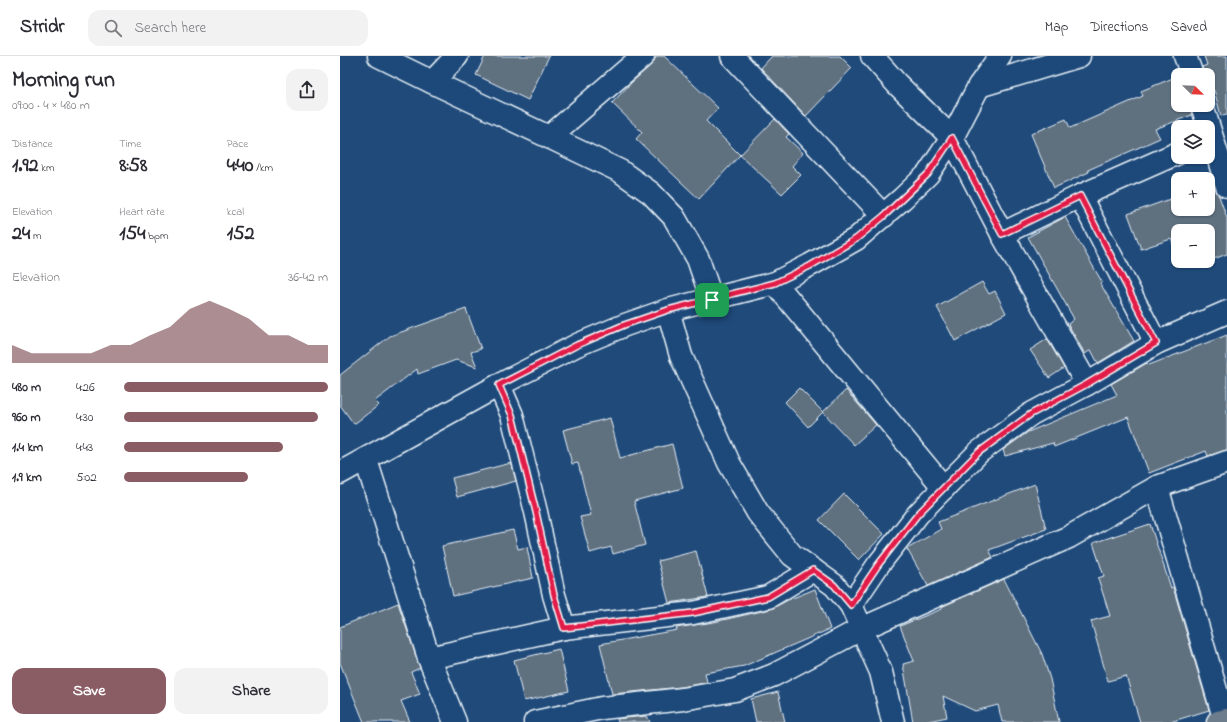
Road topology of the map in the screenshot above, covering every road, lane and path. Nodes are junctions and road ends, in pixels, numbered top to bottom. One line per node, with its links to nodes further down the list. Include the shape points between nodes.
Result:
1 (379, 56): 10 (street)
2 (457, 56): 10 (street)
3 (643, 56): 12 (street)
4 (732, 56): 18 (street)
5 (872, 56): 13 (street)
6 (1000, 56): 11 (street)
7 (1079, 56): 11 (street)
8 (1185, 56): 9 (street)
9 (1189, 68)
10 (432, 82): 12 (street)
11 (979, 86): 13 (street)
12 (549, 137): 21 (street, via 620,171 651,193 674,217 698,259)
13 (952, 138): 18 (street, via 928,174); 19 (street)
14 (1215, 152): 16 (street)
15 (1171, 156): 17 (street)
16 (1227, 186)
17 (1080, 196): 19 (street); 24 (street)
18 (884, 216): 20 (street, via 856,239)
19 (1002, 234): 25 (street)
20 (775, 283): 21 (street); 31 (street)
21 (712, 300): 22 (street)
22 (668, 310): 26 (street, via 577,345); 32 (street, via 681,356 729,463 758,513 792,555)
23 (1227, 312): 24 (street)
24 (1156, 343): 25 (street)
25 (1087, 384): 31 (street, via 1031,414 979,452)
26 (499, 385): 27 (street); 34 (street, via 512,415)
27 (366, 460): 29 (street); 36 (street)
28 (1227, 462): 30 (street)
29 (340, 473)
30 (1156, 487): 35 (street, via 1069,537); 37 (street)
31 (944, 488): 33 (street, via 918,514)
32 (813, 570): 33 (street, via 834,585); 34 (street, via 768,597 693,613)
33 (851, 605): 35 (street)
34 (564, 628): 36 (street)
35 (861, 629): 39 (street, via 774,675 735,690 683,700 602,708); 40 (street, via 881,672)
36 (430, 658): 38 (street)
37 (1223, 721)
38 (455, 722)
39 (535, 722)
40 (893, 722)

